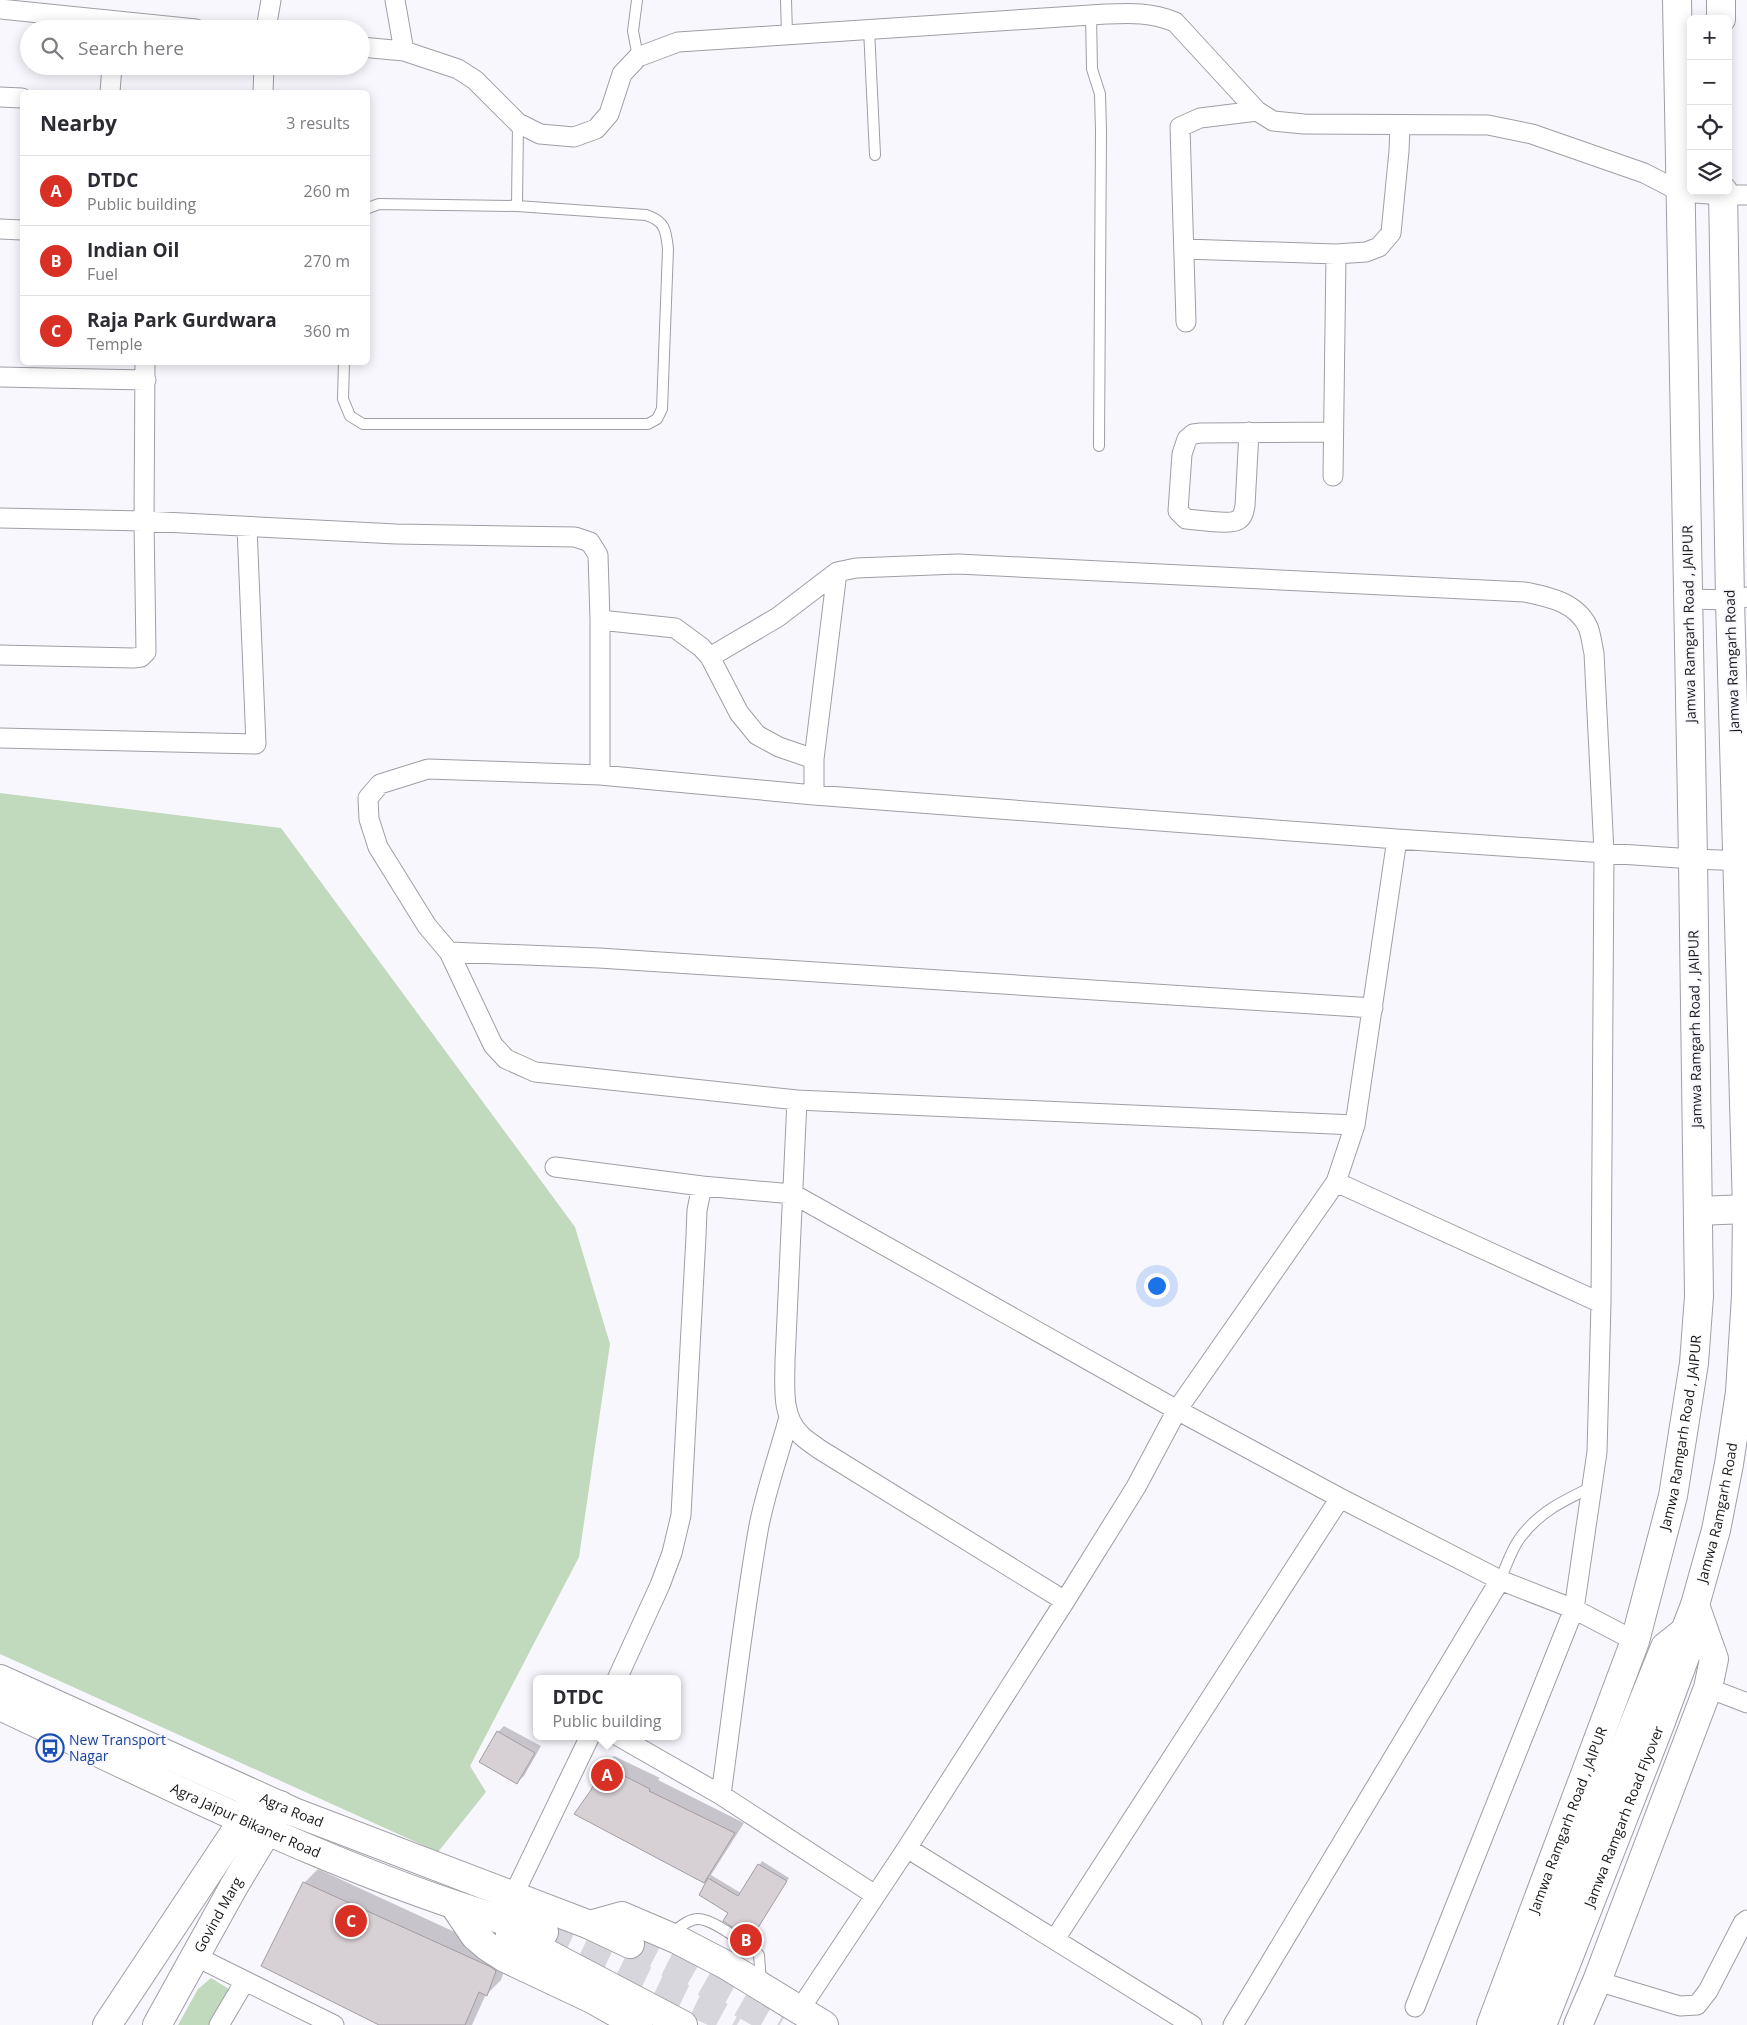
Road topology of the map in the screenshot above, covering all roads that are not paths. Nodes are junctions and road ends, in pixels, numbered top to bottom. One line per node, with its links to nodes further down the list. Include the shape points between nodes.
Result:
1 (271, 0): 11 (street)
2 (395, 0): 15 (street)
3 (637, 0): 16 (lane, via 633,31)
4 (786, 0): 13 (lane)
5 (1678, 0): 27 (main road, Jamwa Ramgarh Road , JAIPUR)
6 (1721, 0): 9 (main road)
7 (0, 9): 10 (street)
8 (1091, 15): 12 (street); 23 (street, via 1137,13 1158,15 1174,22); 42 (lane, via 1092,68 1100,94 1101,131)
9 (1721, 15)
10 (80, 20)
11 (268, 20)
12 (869, 29): 13 (street); 26 (lane)
13 (787, 34): 16 (street, via 678,42)
14 (370, 48): 15 (street)
15 (404, 51): 24 (street, via 458,69 475,80)
16 (638, 57): 24 (street, via 622,74 609,114 596,130 574,137 540,134)
17 (111, 75): 19 (street)
18 (264, 75): 20 (street)
19 (110, 90)
20 (264, 90)
21 (0, 97): 22 (street)
22 (20, 98)
23 (1257, 112): 25 (street, via 1273,120 1304,124); 34 (street, via 1200,118 1180,127)
24 (518, 123): 30 (lane)
25 (1400, 126): 27 (street, via 1488,125 1532,134 1644,172); 35 (street, via 1391,233 1379,247 1366,252)
26 (875, 155)
27 (1682, 192): 28 (street); 48 (main road, Jamwa Ramgarh Road , JAIPUR)
28 (1687, 192)
29 (1731, 195): 49 (main road, Jamwa Ramgarh Road)
30 (517, 206): 31 (lane, via 379,204); 37 (lane, via 646,215 657,219 666,231 662,409 657,419 648,424 363,424 350,416 343,398)
31 (370, 207)
32 (0, 229): 33 (street)
33 (20, 230)
34 (1185, 249): 35 (street); 36 (street)
35 (1336, 254): 41 (street)
36 (1186, 322)
37 (344, 365)
38 (145, 371): 39 (street); 45 (street)
39 (0, 377)
40 (1249, 432): 40 (street, via 1243,516 1231,522 1181,516 1178,510 1186,439 1201,432); 41 (street)
41 (1334, 432): 43 (street)
42 (1099, 446)
43 (1333, 476)
44 (0, 518): 45 (street)
45 (144, 521): 46 (street); 51 (street, via 146,652 141,657)
46 (247, 526): 50 (street, via 396,534 575,537 590,542 598,555); 53 (street, via 256,744)
47 (837, 572): 52 (street, via 778,617); 54 (street); 58 (street, via 856,568 958,564 1525,592 1552,598 1577,611 1588,627 1594,654)
48 (1689, 599): 49 (street); 59 (main road, Jamwa Ramgarh Road , JAIPUR)
49 (1738, 599): 60 (main road, Jamwa Ramgarh Road)
50 (600, 620): 52 (street, via 675,628); 55 (street)
51 (0, 655)
52 (710, 657): 54 (street, via 739,713 757,735 779,748)
53 (0, 738)
54 (814, 759): 56 (street)
55 (600, 775): 56 (street); 61 (street, via 428,769 380,784 368,798 369,819 378,847 427,926)
56 (814, 795): 57 (street)
57 (1397, 839): 58 (street); 62 (street)
58 (1604, 852): 59 (street); 71 (street)
59 (1693, 860): 60 (street); 70 (main road, Jamwa Ramgarh Road , JAIPUR)
60 (1743, 861): 69 (main road, Jamwa Ramgarh Road)
61 (449, 952): 62 (street, via 599,958); 63 (street, via 493,1045 518,1066 535,1072)
62 (1373, 1008): 64 (street)
63 (797, 1100): 64 (street); 68 (street)
64 (1355, 1125): 66 (street)
65 (555, 1167): 67 (street)
66 (1336, 1182): 71 (street); 72 (street)
67 (702, 1186): 68 (street); 81 (street, via 696,1227 681,1515 660,1585)
68 (793, 1194): 72 (street); 73 (street, via 785,1361)
69 (1747, 1209): 70 (main road); 78 (main road, Jamwa Ramgarh Road, via 1740,1392 1716,1530)
70 (1698, 1211): 80 (main road, Jamwa Ramgarh Road , JAIPUR, via 1699,1296 1694,1363 1673,1496)
71 (1600, 1303): 74 (street, via 1597,1452)
72 (1177, 1410): 75 (street); 77 (street, via 1136,1487)
73 (789, 1417): 77 (street, via 799,1433 819,1449); 90 (street, via 758,1530)
74 (1592, 1487): 76 (lane, via 1553,1506 1536,1521 1519,1539); 79 (street)
75 (1340, 1498): 76 (street); 102 (street)
76 (1500, 1580): 79 (street); 117 (street)
77 (1066, 1601): 94 (street)
78 (1695, 1605): 83 (main road, via 1714,1660); 86 (main road, via 1685,1631 1665,1647)
79 (1574, 1610): 80 (street); 107 (street)
80 (1635, 1641): 118 (main road, Jamwa Ramgarh Road , JAIPUR)
81 (619, 1675)
82 (0, 1679): 89 (main road, Agra Road)
83 (1708, 1688): 84 (street); 106 (main road)
84 (1747, 1702)
85 (0, 1706): 92 (main road, Agra Jaipur Bikaner Road)
86 (1649, 1718): 119 (main road); 120 (main road, Jamwa Ramgarh Road Flyover)
87 (588, 1740): 95 (street)
88 (625, 1740): 90 (street)
89 (256, 1794): 91 (main road, Agra Road); 92 (main road)
90 (721, 1795): 96 (street)
91 (280, 1805): 93 (main road, Govind Marg); 95 (main road, Agra Road)
92 (243, 1820): 93 (main road, Agra Jaipur Bikaner Road); 110 (main road)
93 (267, 1831): 97 (main road, Agra Jaipur Bikaner Road, via 383,1880); 104 (main road, Govind Marg)
94 (907, 1848): 96 (street); 102 (street)
95 (513, 1896): 100 (main road, Agra Road)
96 (875, 1896): 108 (street)
97 (454, 1905): 98 (main road, Agra Jaipur Bikaner Road); 109 (main road, via 475,1936 505,1958 592,1999)
98 (497, 1920): 101 (main road, Agra Jaipur Bikaner Road); 109 (main road, via 512,1937)
99 (1747, 1920): 106 (street, via 1697,2005 1680,2006)
100 (590, 1925): 103 (main road, Agra Road); 108 (main road, via 622,1916 726,1965)
101 (544, 1932)
102 (1055, 1939): 116 (street)
103 (630, 1944)
104 (195, 1956): 105 (street); 111 (main road, Govind Marg)
105 (244, 1981): 112 (street); 113 (street)
106 (1597, 1981): 121 (main road)
107 (1415, 2007)
108 (800, 2009): 115 (main road)
109 (646, 2017): 114 (main road)
110 (106, 2025)
111 (157, 2025)
112 (219, 2025)
113 (334, 2025)
114 (683, 2025)
115 (824, 2025)
116 (1192, 2025)
117 (1233, 2025)
118 (1491, 2025)
119 (1513, 2025)
120 (1542, 2025)
121 (1578, 2025)

